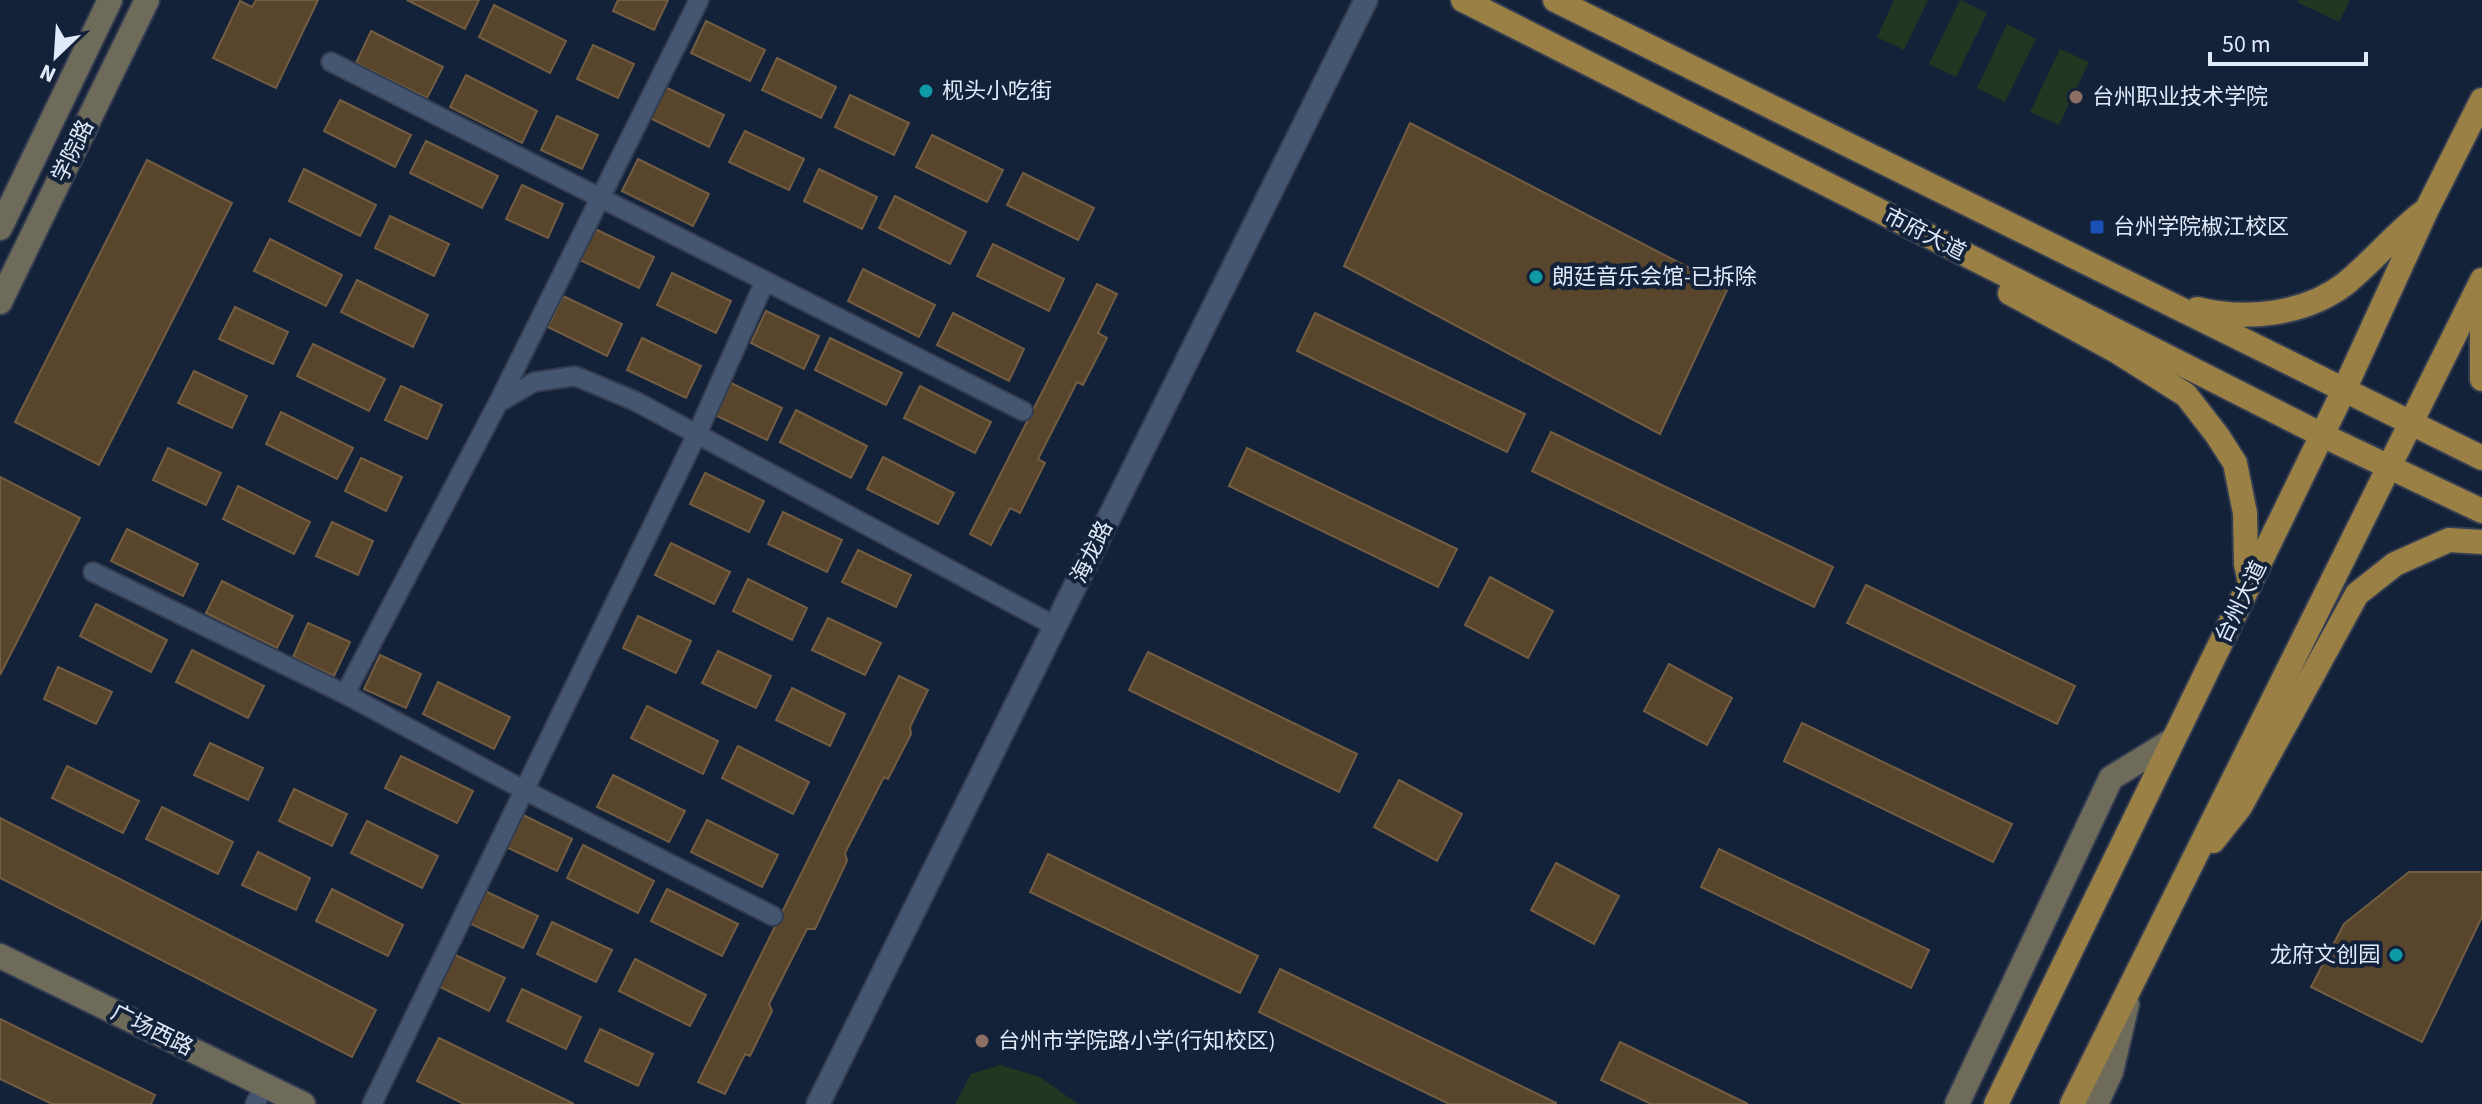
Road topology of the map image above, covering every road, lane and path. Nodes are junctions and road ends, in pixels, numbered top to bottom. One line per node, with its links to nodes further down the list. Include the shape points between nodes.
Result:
1 (110, 0): 11 (main road, 学院路)
2 (147, 0): 15 (main road, 学院路)
3 (699, 0): 9 (street)
4 (1366, 0): 31 (street, 海龙路)
5 (1463, 0): 12 (main road, 市府大道)
6 (1555, 0): 16 (main road, 市府大道)
7 (331, 62): 9 (street)
8 (2482, 100): 10 (main road, 台州大道)
9 (600, 197): 14 (street); 20 (street)
10 (2427, 209): 16 (main road, via 2345,284 2292,309 2215,314); 19 (main road, 台州大道)
11 (0, 228)
12 (1952, 247): 24 (main road, 市府大道); 30 (main road, via 1994,283 2186,395 2235,463)
13 (2482, 280): 22 (main road)
14 (765, 281): 21 (street); 23 (street)
15 (0, 302)
16 (2166, 302): 19 (main road, 市府大道)
17 (2482, 317): 18 (main road)
18 (2482, 379)
19 (2344, 390): 22 (main road, 市府大道); 24 (main road, 台州大道)
20 (498, 403): 23 (street, via 534,382 575,376); 32 (street)
21 (1023, 411)
22 (2412, 421): 25 (main road, 市府大道); 26 (main road)
23 (697, 434): 31 (street); 34 (street)
24 (2322, 435): 26 (main road, 市府大道); 30 (main road, 台州大道)
25 (2482, 458)
26 (2388, 465): 27 (main road, 市府大道); 35 (main road)
27 (2482, 511)
28 (2482, 542): 35 (main road, via 2449,540 2395,564 2357,594 2240,807)
29 (93, 572): 32 (street)
30 (2250, 583): 33 (main road, 台州大道)
31 (1055, 626): 42 (street, 海龙路)
32 (345, 694): 34 (street)
33 (2173, 740): 43 (main road, via 2111,778); 44 (main road, 台州大道)
34 (524, 790): 36 (street); 41 (street)
35 (2182, 881): 38 (main road)
36 (773, 916)
37 (0, 956): 39 (main road, 广场西路)
38 (2131, 985): 45 (main road); 46 (main road, via 2111,1072)
39 (260, 1095): 40 (main road, 广场西路)
40 (303, 1104)
41 (372, 1104)
42 (818, 1104)
43 (1957, 1104)
44 (1996, 1104)
45 (2072, 1104)
46 (2096, 1104)

